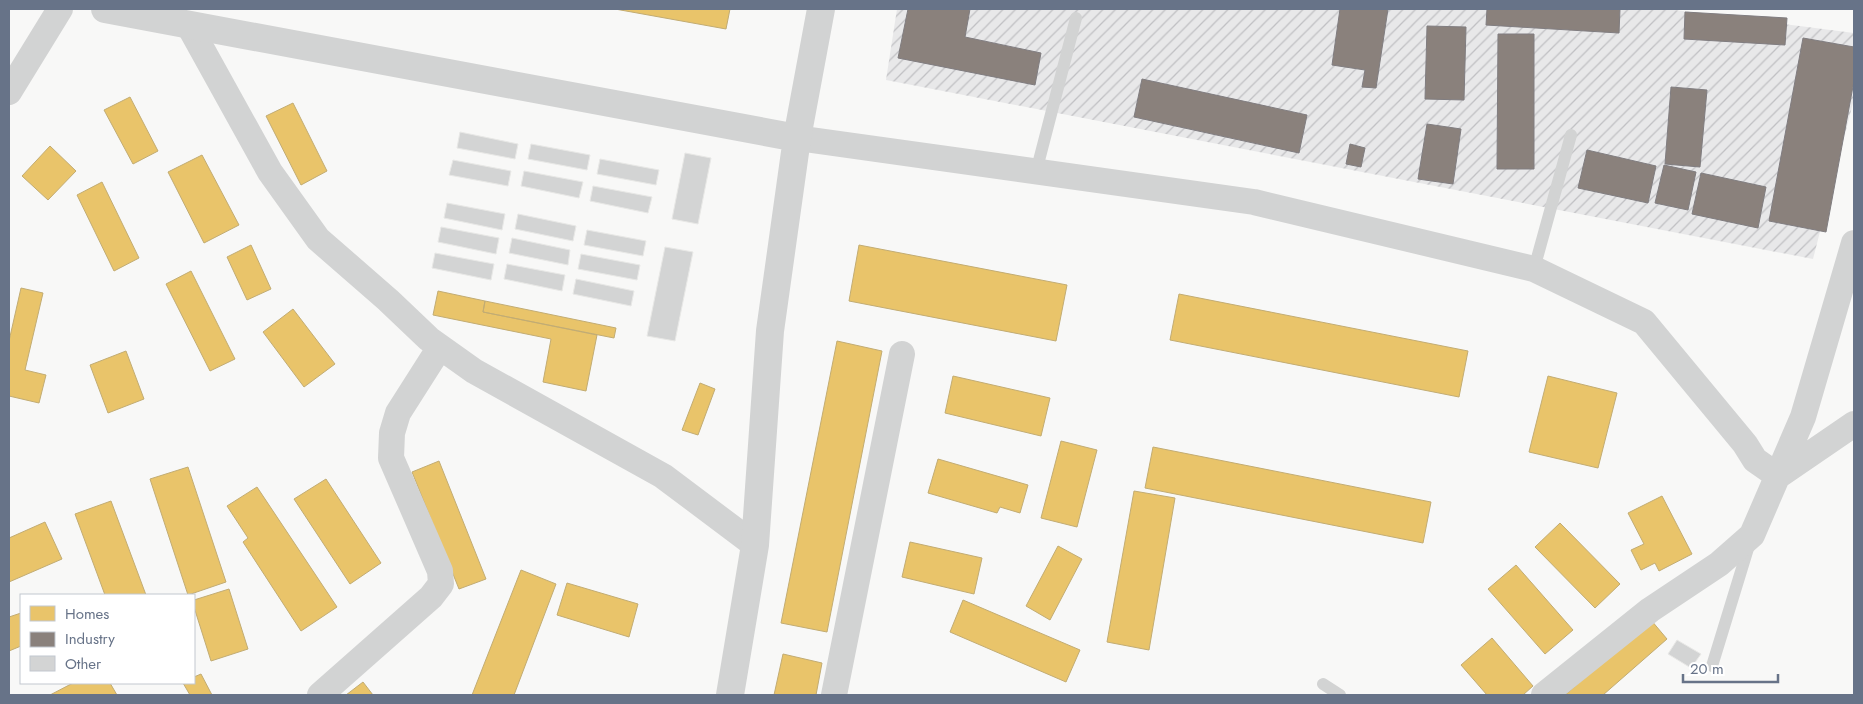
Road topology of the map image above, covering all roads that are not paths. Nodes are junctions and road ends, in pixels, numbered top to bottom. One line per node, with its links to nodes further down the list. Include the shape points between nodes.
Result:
1 (60, 9): 6 (street)
2 (105, 9): 5 (street)
3 (820, 9): 8 (street)
4 (1076, 18): 9 (lane)
5 (188, 24): 8 (street); 12 (street, via 270,172 318,239)
6 (9, 92)
7 (1571, 136): 11 (lane)
8 (797, 138): 9 (street); 18 (street, via 770,331)
9 (1036, 172): 11 (street, via 1254,202)
10 (1854, 243): 16 (street, via 1802,417)
11 (1534, 270): 16 (street, via 1644,322 1756,460)
12 (440, 347): 18 (street, via 474,371 663,476); 21 (street, via 398,413 392,434 391,458 440,571 440,584 431,597)
13 (902, 354): 23 (street)
14 (1854, 424): 16 (street)
15 (1854, 442): 16 (street)
16 (1778, 476): 17 (street)
17 (1752, 535): 19 (lane); 25 (street, via 1719,564 1650,610)
18 (755, 545): 22 (street)
19 (1712, 666)
20 (1323, 684): 24 (lane)
21 (320, 695)
22 (730, 695)
23 (834, 695)
24 (1340, 695)
25 (1544, 695)

